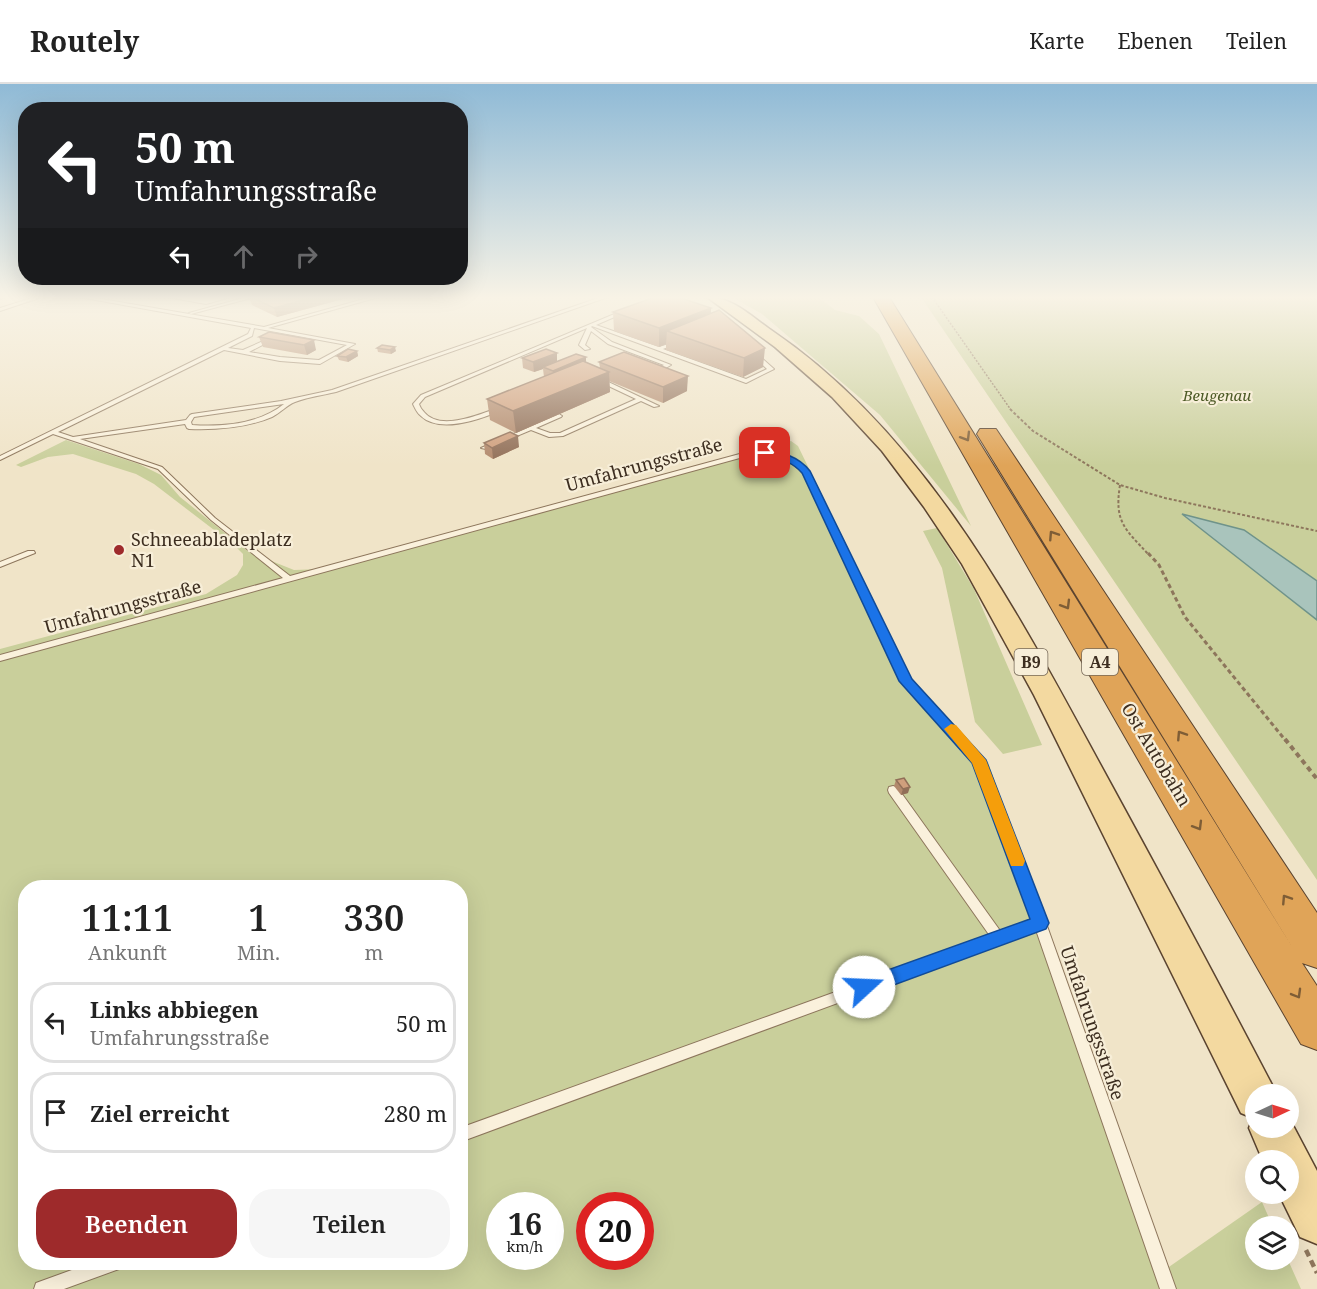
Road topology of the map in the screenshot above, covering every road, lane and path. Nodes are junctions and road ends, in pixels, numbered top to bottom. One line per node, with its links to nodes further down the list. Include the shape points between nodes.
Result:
1 (211, 353): 22 (lane)
2 (253, 353): 3 (lane, via 320,362)
3 (336, 353)
4 (448, 353): 16 (lane, via 375,379)
5 (527, 353): 18 (lane, via 423,396 416,404 418,412 443,422 474,419)
6 (637, 353): 13 (lane, via 668,365)
7 (671, 353): 8 (lane, via 746,381 771,369)
8 (754, 353)
9 (794, 353): 38 (main road, B9, via 875,428 963,543 1038,676)
10 (915, 353): 37 (highway, Ost Autobahn / A4, one-way to 37)
11 (935, 353): 36 (highway, Ost Autobahn / A4, one-way to 11)
12 (974, 353): 26 (path, via 1012,411 1033,431)
13 (662, 368)
14 (593, 379): 15 (lane)
15 (641, 399): 17 (lane); 21 (lane, via 561,435)
16 (291, 401): 20 (lane, via 192,416); 20 (lane, via 279,413 256,420 202,428 189,427)
17 (656, 406)
18 (504, 408)
19 (559, 416): 21 (lane)
20 (188, 422): 23 (lane)
21 (531, 428): 24 (lane)
22 (52, 432): 23 (lane); 25 (lane)
23 (72, 439): 30 (lane, via 160,468 213,519)
24 (484, 448)
25 (0, 458)
26 (1120, 485): 27 (path); 32 (path, via 1117,504 1121,525 1159,565 1185,617)
27 (1317, 531)
28 (32, 553): 29 (lane)
29 (0, 565)
30 (289, 579): 31 (lane, Umfahrungsstraße); 34 (lane, Umfahrungsstraße, via 747,454 786,456 807,473 906,681 979,760)
31 (0, 658)
32 (1317, 778)
33 (893, 790): 35 (lane)
34 (1040, 923): 35 (lane); 44 (lane, Umfahrungsstraße)
35 (999, 938): 39 (lane)
36 (1317, 949)
37 (1317, 1028)
38 (1249, 1084)
39 (468, 1133)
40 (1299, 1184): 41 (main road)
41 (1317, 1220)
42 (94, 1270): 43 (lane)
43 (42, 1289)
44 (1168, 1289)

